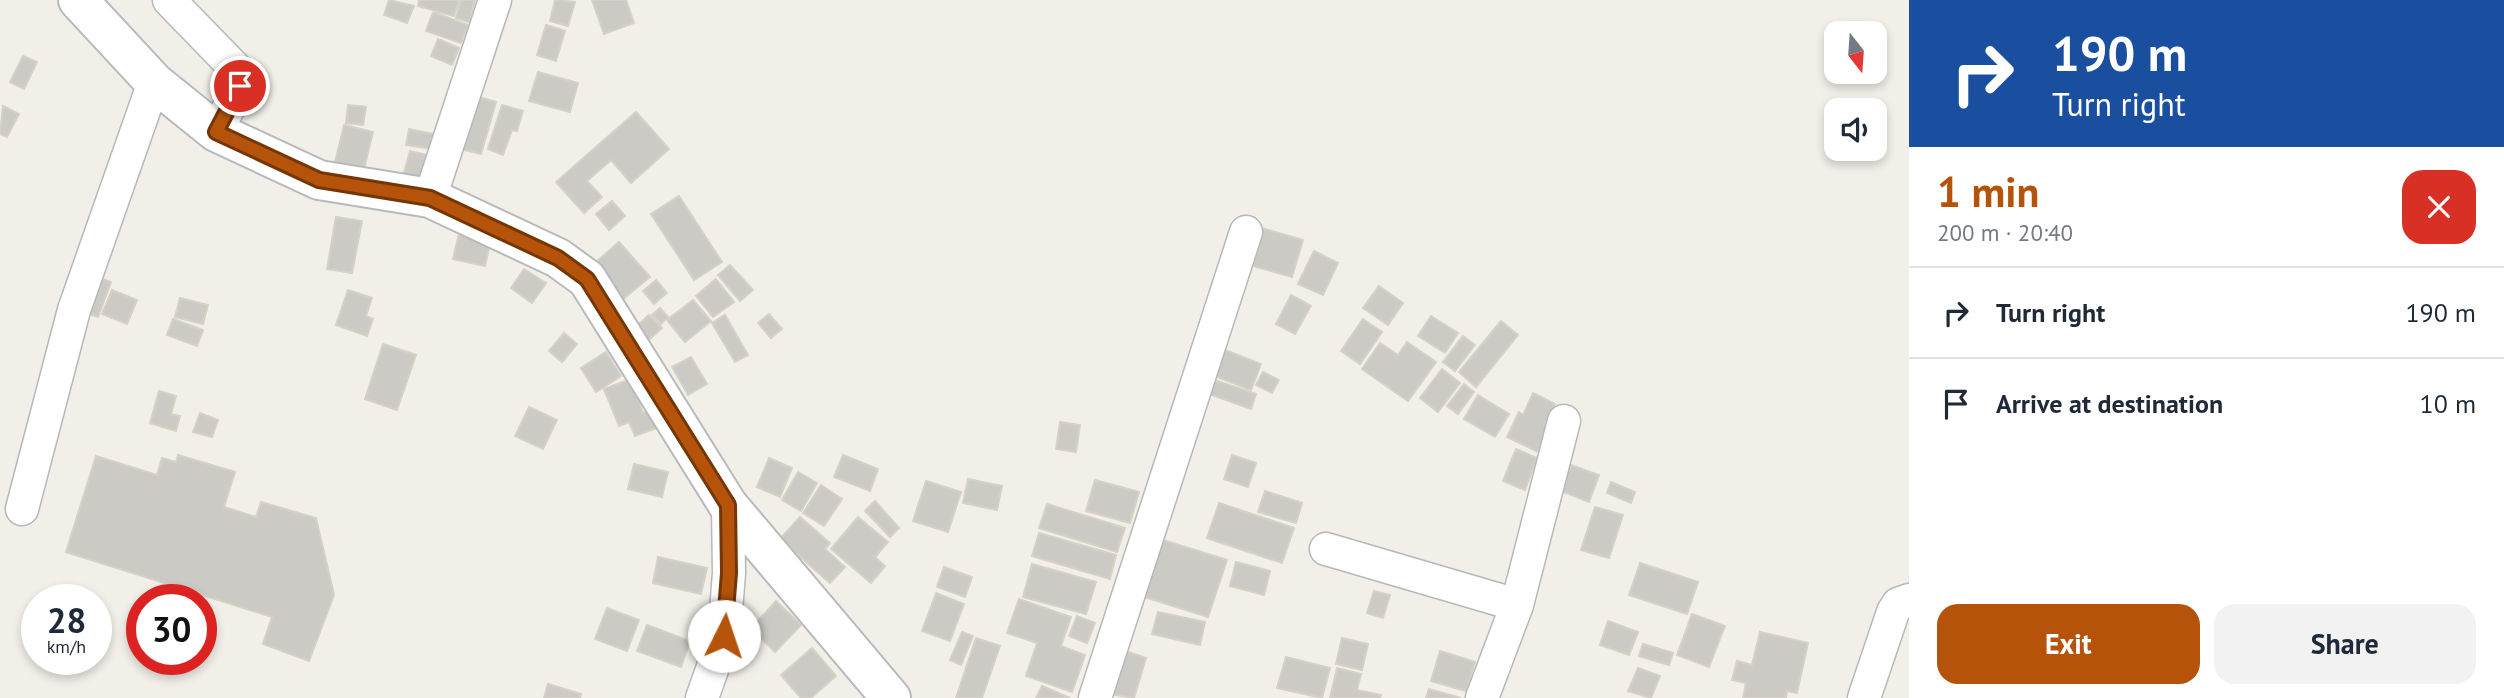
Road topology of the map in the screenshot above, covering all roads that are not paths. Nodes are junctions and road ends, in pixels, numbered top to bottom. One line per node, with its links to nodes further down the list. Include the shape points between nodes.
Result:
1 (78, 0): 4 (street)
2 (169, 0): 5 (street, via 237,70 240,86)
3 (495, 0): 6 (street)
4 (154, 82): 5 (street); 10 (street, via 74,310)
5 (216, 132): 6 (street, via 319,180)
6 (430, 198): 9 (street, via 558,258 587,279)
7 (1246, 232): 16 (street)
8 (1564, 421): 13 (street)
9 (728, 505): 14 (street, via 724,636); 15 (street)
10 (22, 509)
11 (1326, 550): 13 (street)
12 (1909, 600): 18 (street, via 1893,612)
13 (1517, 605): 17 (street)
14 (702, 698)
15 (891, 698)
16 (1095, 698)
17 (1482, 698)
18 (1864, 698)

